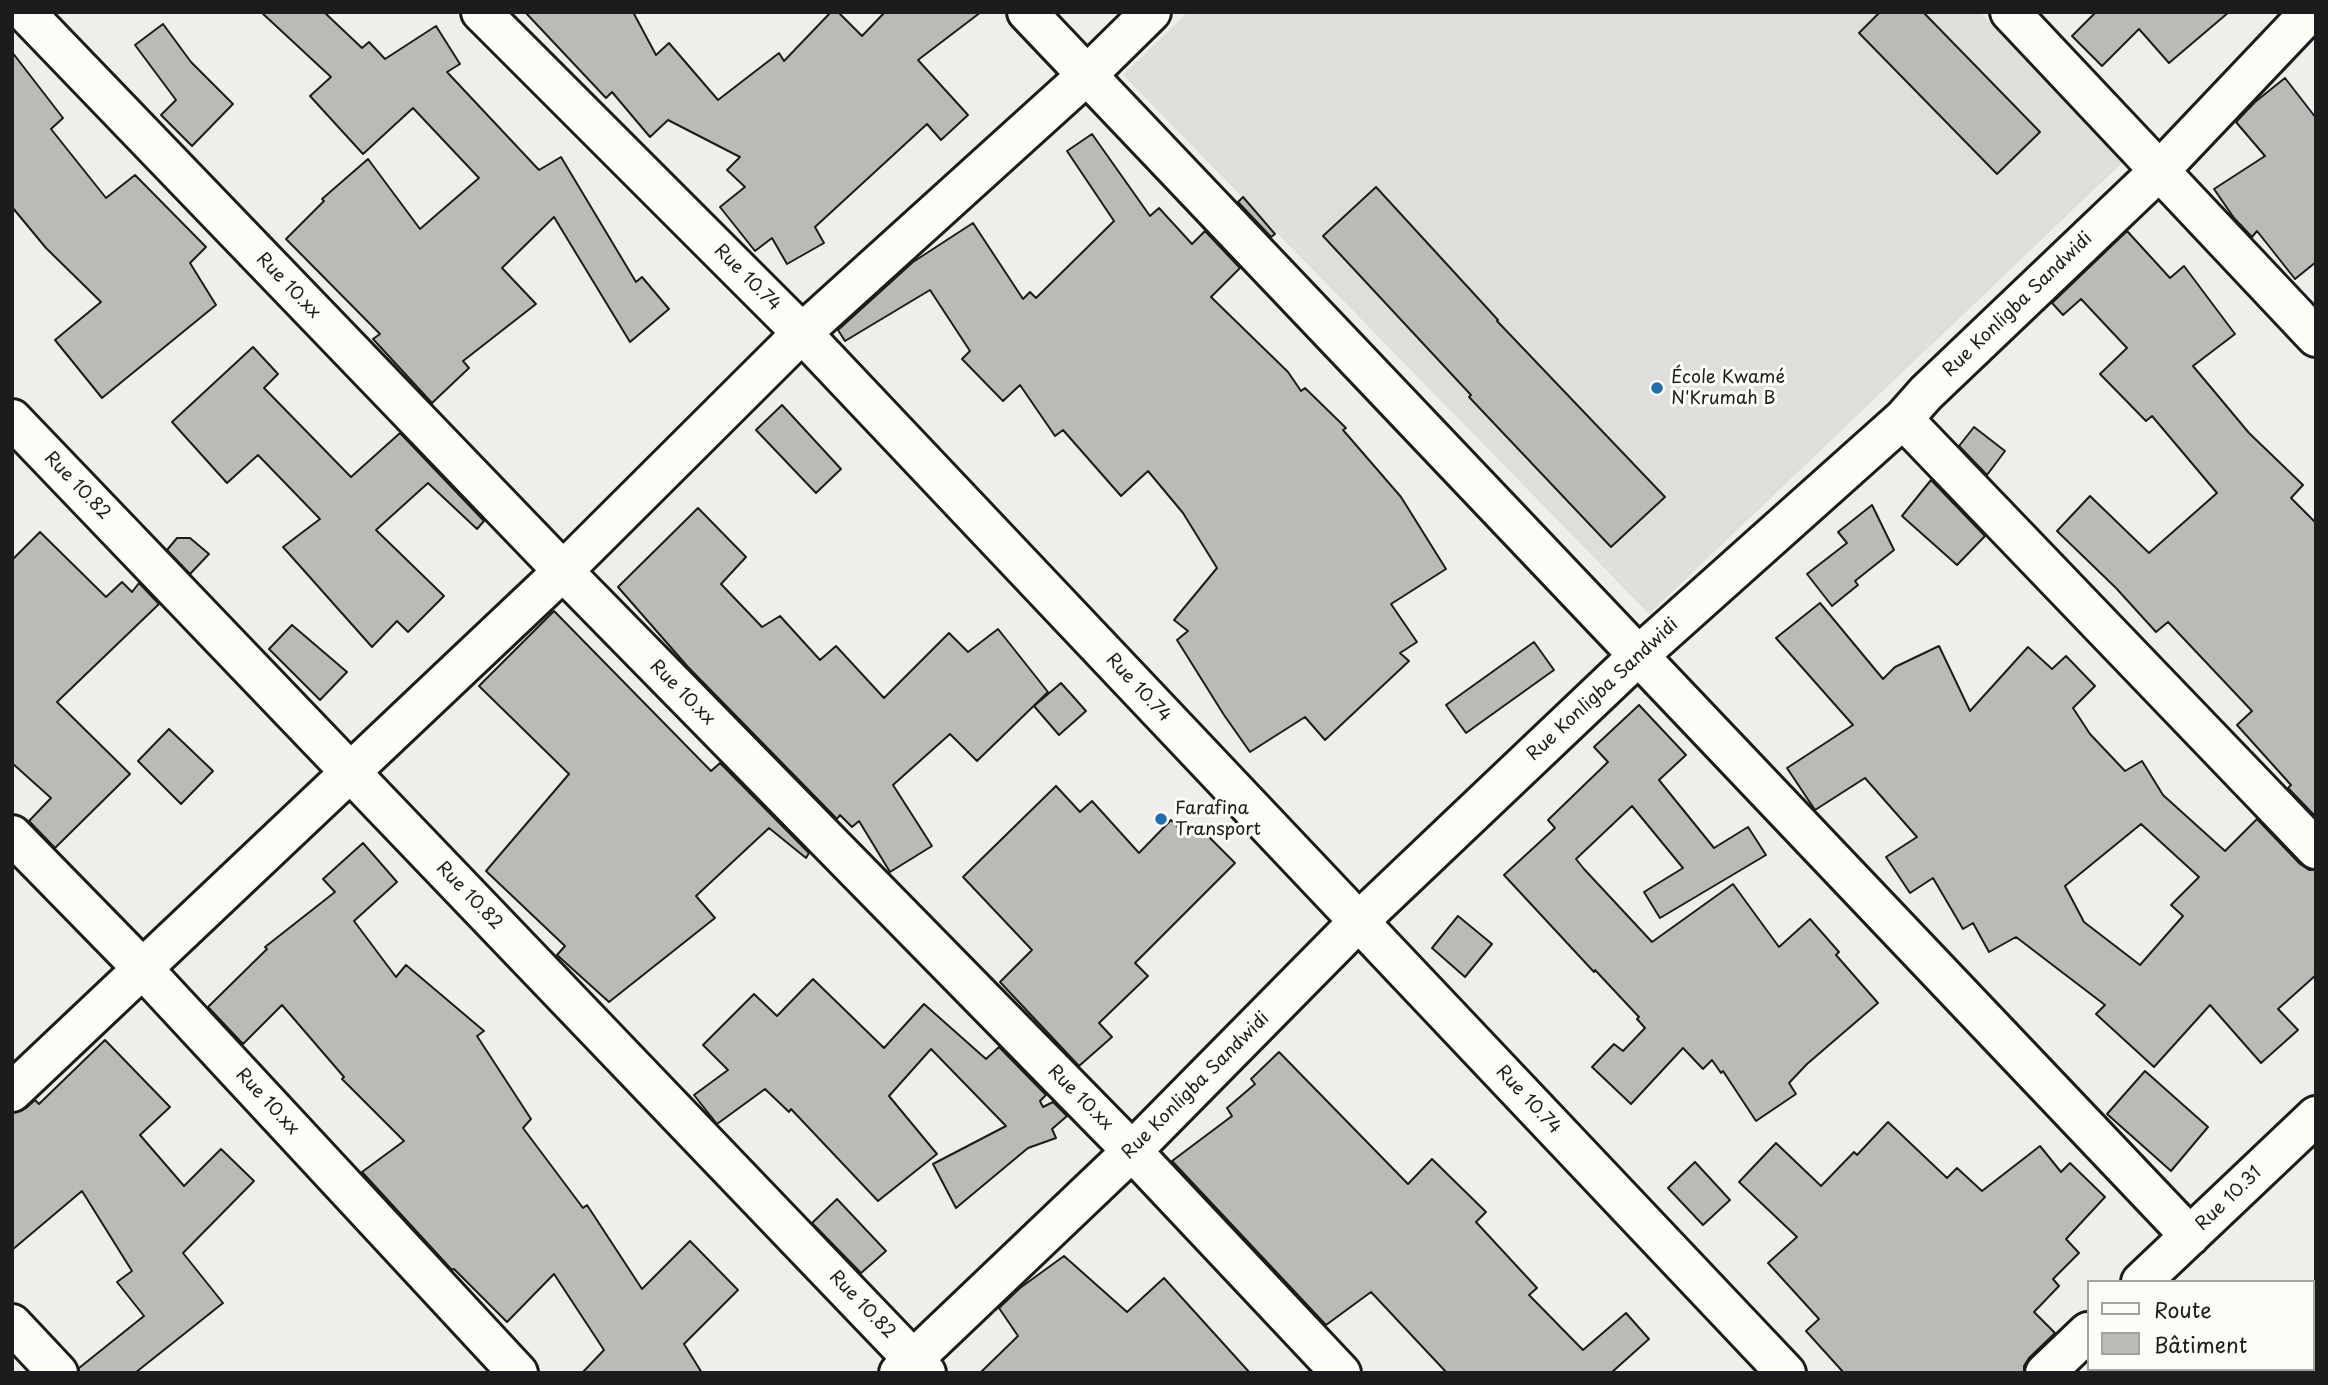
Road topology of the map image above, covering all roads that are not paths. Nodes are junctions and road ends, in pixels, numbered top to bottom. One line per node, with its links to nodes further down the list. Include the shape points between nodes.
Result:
1 (25, 12): 13 (street, Rue 10.xx)
2 (481, 12): 9 (street, Rue 10.74)
3 (1027, 12): 7 (street)
4 (1152, 12): 7 (street)
5 (2010, 12): 8 (street)
6 (2310, 12): 8 (street, Rue Konligba Sandwidi)
7 (1088, 75): 9 (street); 14 (street)
8 (2160, 170): 10 (street); 12 (street, Rue Konligba Sandwidi)
9 (802, 333): 13 (street); 18 (street, Rue 10.74)
10 (2316, 337)
11 (12, 419): 15 (street, Rue 10.82)
12 (1903, 419): 14 (street, Rue Konligba Sandwidi); 17 (street)
13 (563, 571): 15 (street); 22 (street, Rue 10.xx)
14 (1638, 656): 18 (street, Rue Konligba Sandwidi); 23 (street)
15 (350, 772): 19 (street); 27 (street, Rue 10.82)
16 (12, 835): 19 (street, Rue 10.xx)
17 (2316, 849)
18 (1359, 921): 22 (street, Rue Konligba Sandwidi); 31 (street, Rue 10.74)
19 (143, 969): 20 (street); 29 (street, Rue 10.xx)
20 (12, 1092)
21 (2316, 1116): 23 (street, Rue 10.31)
22 (1132, 1151): 27 (street, Rue Konligba Sandwidi); 30 (street, Rue 10.xx)
23 (2190, 1236): 24 (street, Rue 10.31)
24 (2143, 1280)
25 (12, 1324): 28 (street)
26 (2086, 1334): 32 (street)
27 (913, 1368)
28 (58, 1373)
29 (518, 1373)
30 (1341, 1373)
31 (1786, 1373)
32 (2045, 1373)

